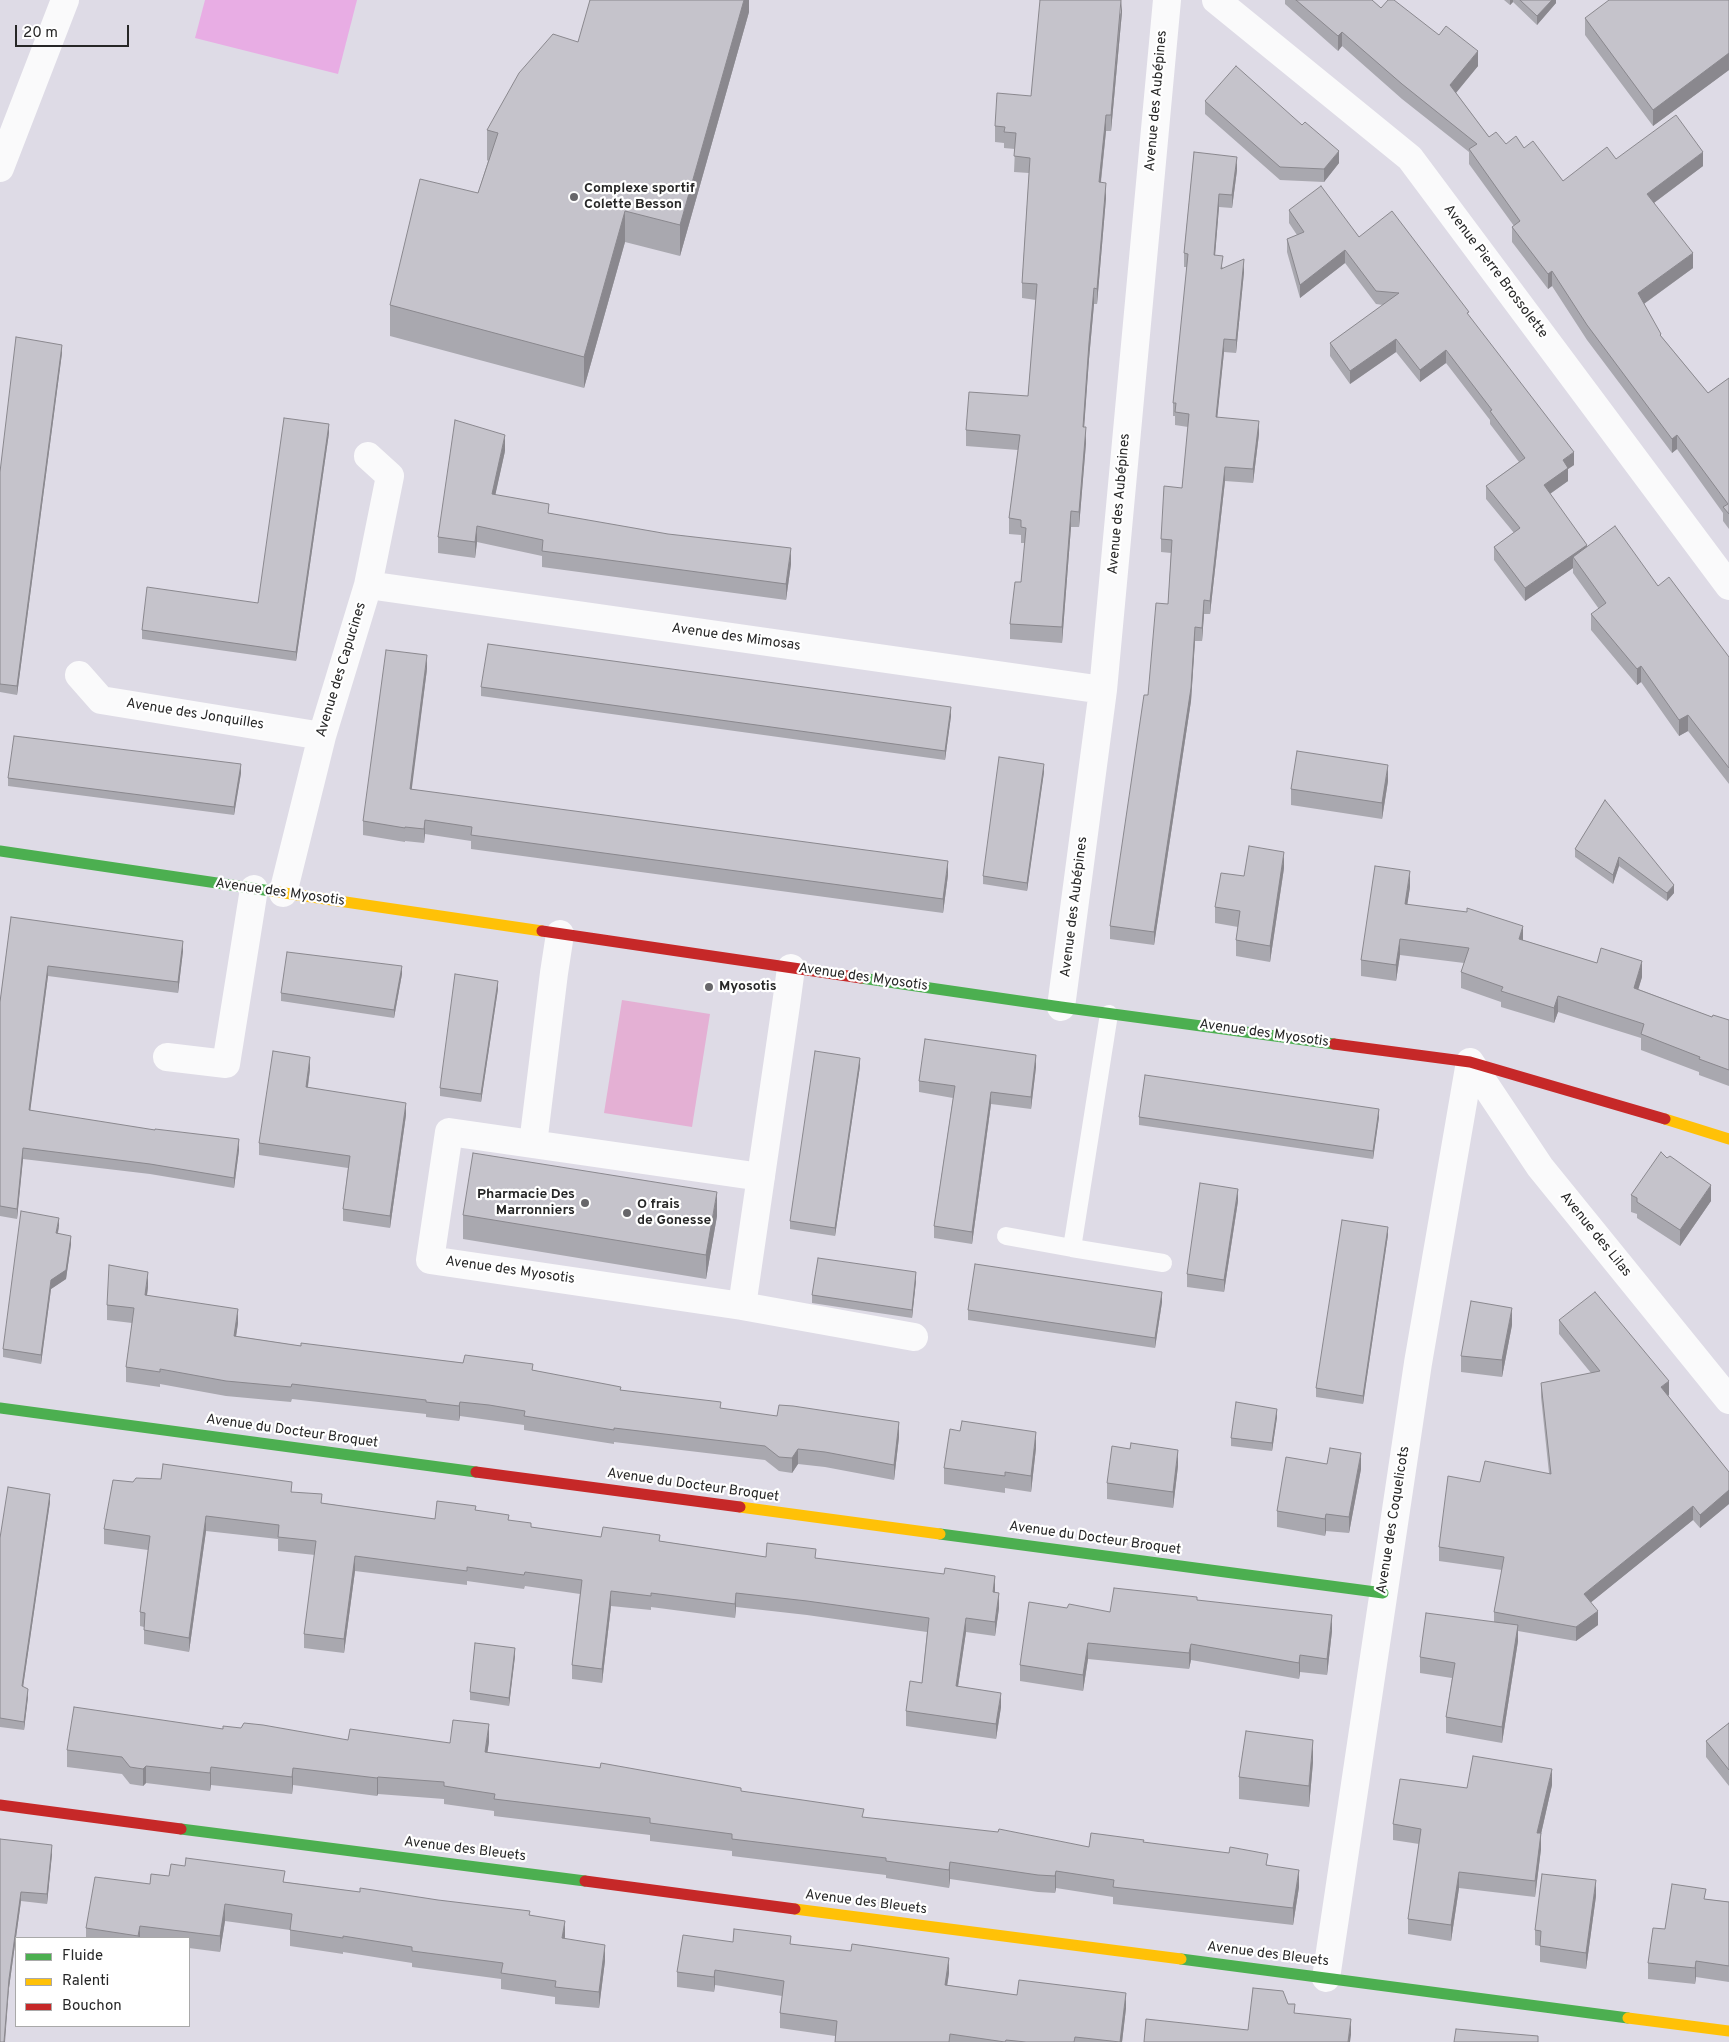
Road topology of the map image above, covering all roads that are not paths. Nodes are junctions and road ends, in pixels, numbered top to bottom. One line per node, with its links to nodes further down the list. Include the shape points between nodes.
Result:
1 (65, 0): 4 (street)
2 (1167, 0): 9 (street, Avenue des Aubépines)
3 (1216, 0): 7 (street, Avenue Pierre Brossolette, via 1410,158)
4 (0, 168)
5 (368, 456): 6 (street, Avenue des Capucines, via 390,476)
6 (368, 585): 9 (street, Avenue des Mimosas); 10 (street, Avenue des Capucines)
7 (1729, 586)
8 (79, 675): 10 (street, Avenue des Jonquilles, via 101,700)
9 (1103, 690): 16 (street, Avenue des Aubépines)
10 (322, 736): 13 (street, Avenue des Capucines)
11 (0, 851): 12 (street, Avenue des Myosotis)
12 (254, 889): 13 (street, Avenue des Myosotis); 18 (street, via 226,1064)
13 (284, 893): 14 (street, Avenue des Myosotis)
14 (560, 934): 15 (street, Avenue des Myosotis); 21 (street)
15 (791, 968): 16 (street, Avenue des Myosotis); 22 (street, Avenue des Myosotis)
16 (1061, 1007): 17 (street, Avenue des Myosotis)
17 (1109, 1014): 19 (street, Avenue des Myosotis); 24 (lane)
18 (167, 1057)
19 (1470, 1062): 20 (street, Avenue des Myosotis); 28 (street, Avenue des Lilas, via 1540,1167); 30 (street, Avenue des Coquelicots, via 1418,1363)
20 (1729, 1139)
21 (533, 1144): 22 (street, Avenue des Myosotis); 26 (street, Avenue des Myosotis, via 449,1132 430,1260)
22 (761, 1178): 26 (street, Avenue des Myosotis)
23 (1006, 1236): 24 (lane)
24 (1072, 1248): 25 (lane)
25 (1163, 1263)
26 (742, 1306): 27 (street, Avenue des Myosotis)
27 (914, 1337)
28 (1729, 1400)
29 (0, 1408): 30 (street, Avenue du Docteur Broquet)
30 (1383, 1593): 32 (street, Avenue des Coquelicots)
31 (0, 1805): 32 (street, Avenue des Bleuets)
32 (1326, 1978): 33 (street, Avenue des Bleuets)
33 (1729, 2030)

